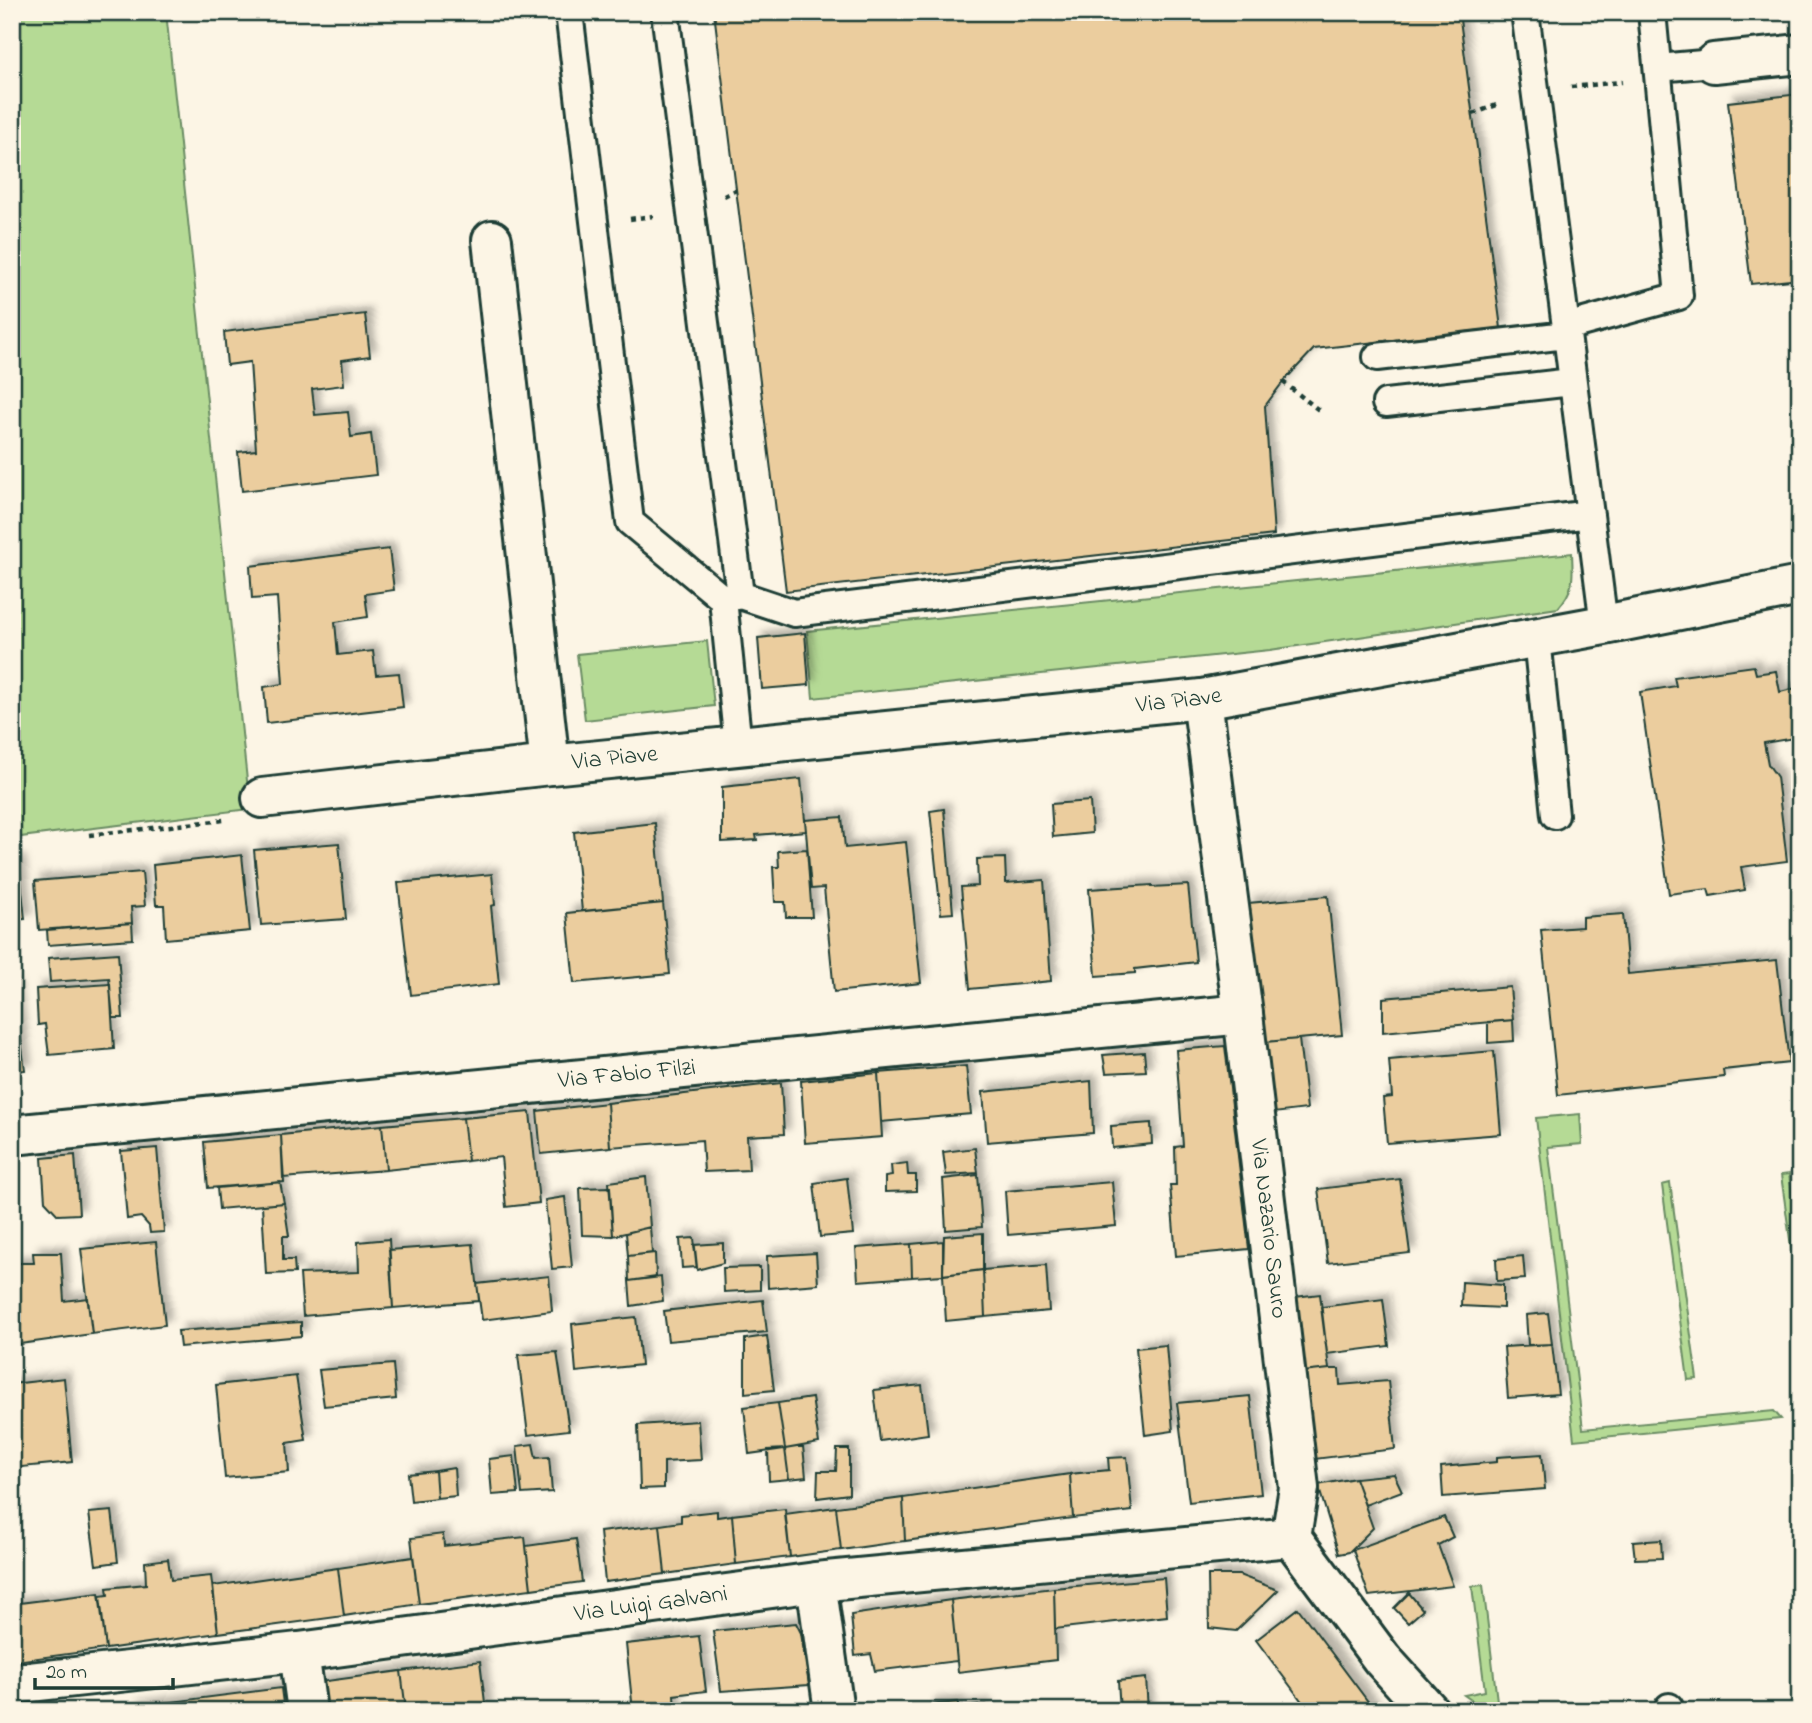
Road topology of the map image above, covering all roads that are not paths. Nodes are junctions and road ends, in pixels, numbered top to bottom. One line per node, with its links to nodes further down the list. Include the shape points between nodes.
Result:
1 (569, 12): 15 (lane, via 630,522)
2 (665, 12): 15 (lane)
3 (1525, 12): 9 (lane)
4 (1652, 12): 7 (lane)
5 (1800, 54): 6 (street)
6 (1714, 63): 7 (lane)
7 (1658, 68): 9 (lane, via 1679,296)
8 (492, 240): 20 (street, Via Piave)
9 (1566, 331): 10 (lane); 11 (lane)
10 (1377, 357)
11 (1572, 382): 12 (lane); 13 (lane)
12 (1386, 403)
13 (1590, 514): 15 (lane, via 794,613); 16 (lane)
14 (1800, 586): 16 (street, Via Piave)
15 (731, 597): 19 (lane)
16 (1604, 625): 17 (street, Via Piave)
17 (1536, 638): 18 (street, Via Piave); 22 (lane)
18 (1202, 699): 19 (street, Via Piave); 23 (street, Via Nazario Sauro)
19 (738, 746): 20 (street, Via Piave)
20 (550, 765): 21 (street, Via Piave)
21 (262, 797)
22 (1555, 814)
23 (1243, 1014): 24 (street, Via Fabio Filzi); 25 (street, Via Nazario Sauro, via 1299,1488)
24 (12, 1135)
25 (1291, 1537): 26 (street, Via Luigi Galvani); 31 (street, via 1382,1659)
26 (816, 1582): 27 (street, Via Luigi Galvani); 30 (street)
27 (299, 1652): 28 (street, Via Luigi Galvani); 29 (street)
28 (12, 1684)
29 (307, 1711)
30 (834, 1711)
31 (1429, 1711)

